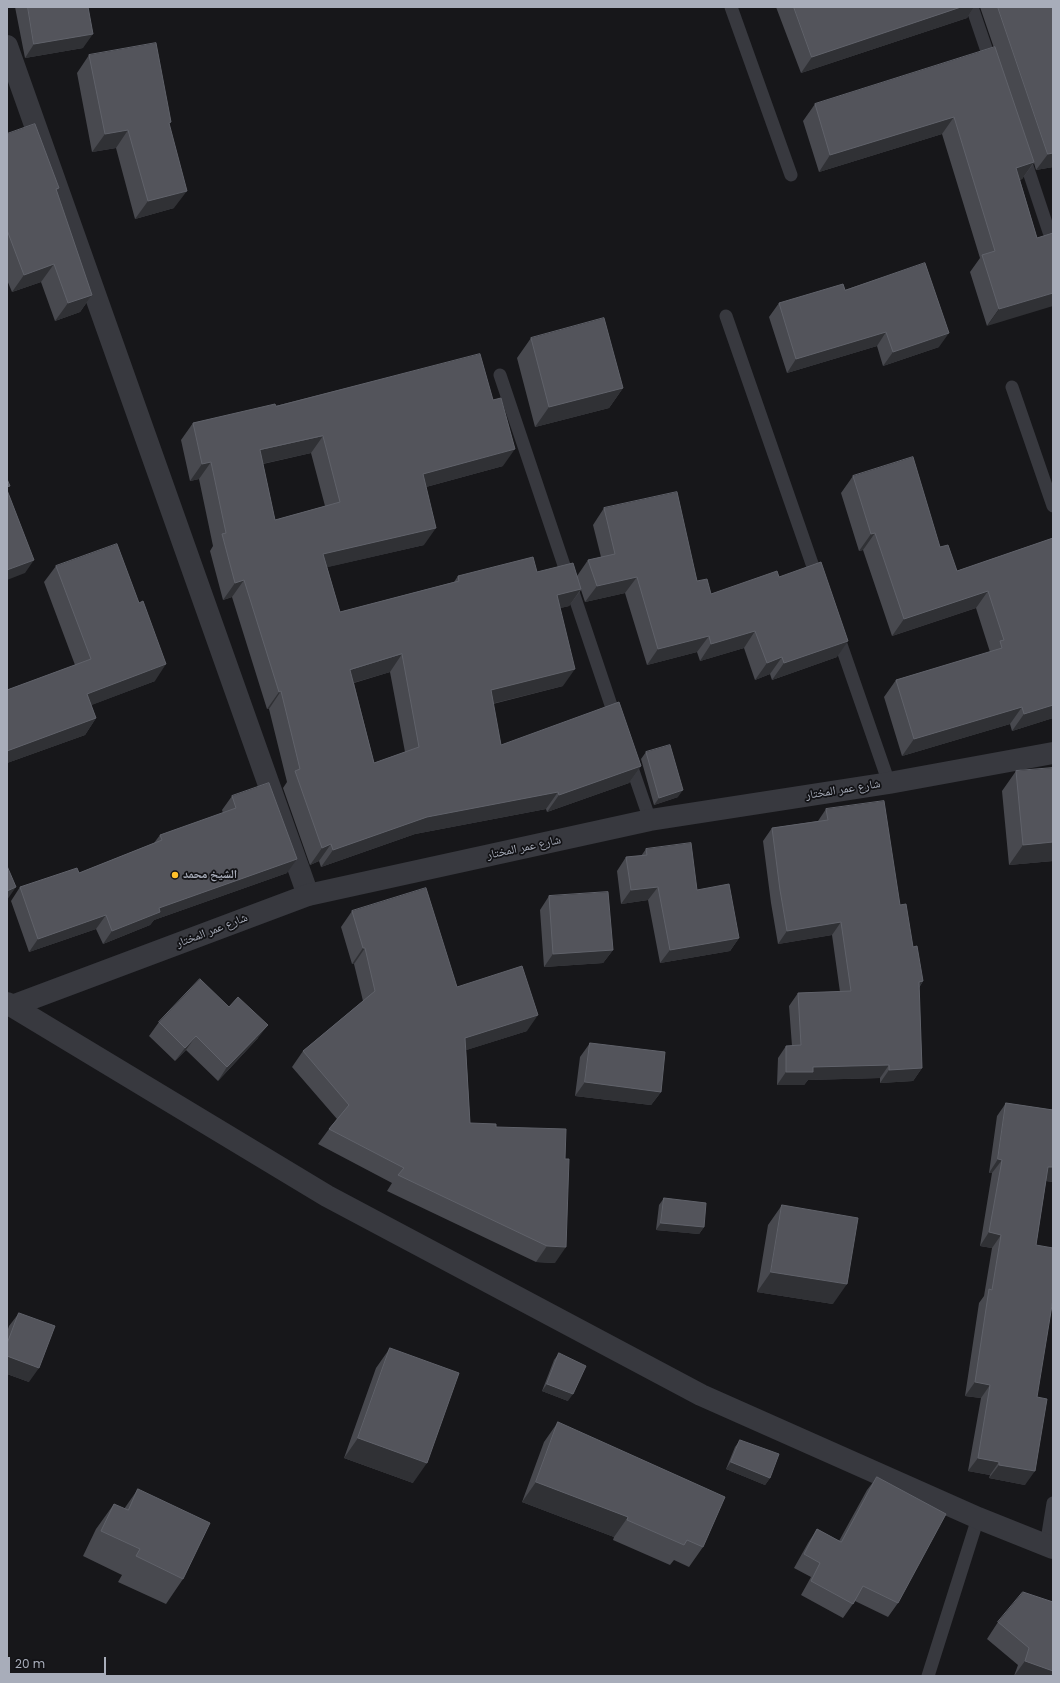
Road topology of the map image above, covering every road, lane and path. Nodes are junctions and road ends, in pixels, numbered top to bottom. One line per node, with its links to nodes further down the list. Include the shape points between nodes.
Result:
1 (731, 7): 6 (lane)
2 (972, 7): 4 (lane)
3 (7, 46): 19 (street)
4 (997, 80)
5 (1018, 139): 7 (lane)
6 (791, 175)
7 (1049, 232)
8 (726, 316): 12 (lane)
9 (500, 375): 14 (lane)
10 (1012, 388): 11 (lane)
11 (1053, 506)
12 (823, 595)
13 (834, 625): 17 (lane)
14 (619, 730)
15 (624, 745): 18 (lane)
16 (1053, 753): 17 (street, شارع عمر المختار)
17 (889, 783): 18 (street, شارع عمر المختار)
18 (650, 820): 19 (street, شارع عمر المختار)
19 (308, 895): 20 (street, شارع عمر المختار)
20 (9, 1006): 22 (street, via 327,1196 701,1395)
21 (1053, 1504): 23 (lane)
22 (978, 1518): 23 (street); 24 (lane)
23 (1049, 1547)
24 (928, 1676)

